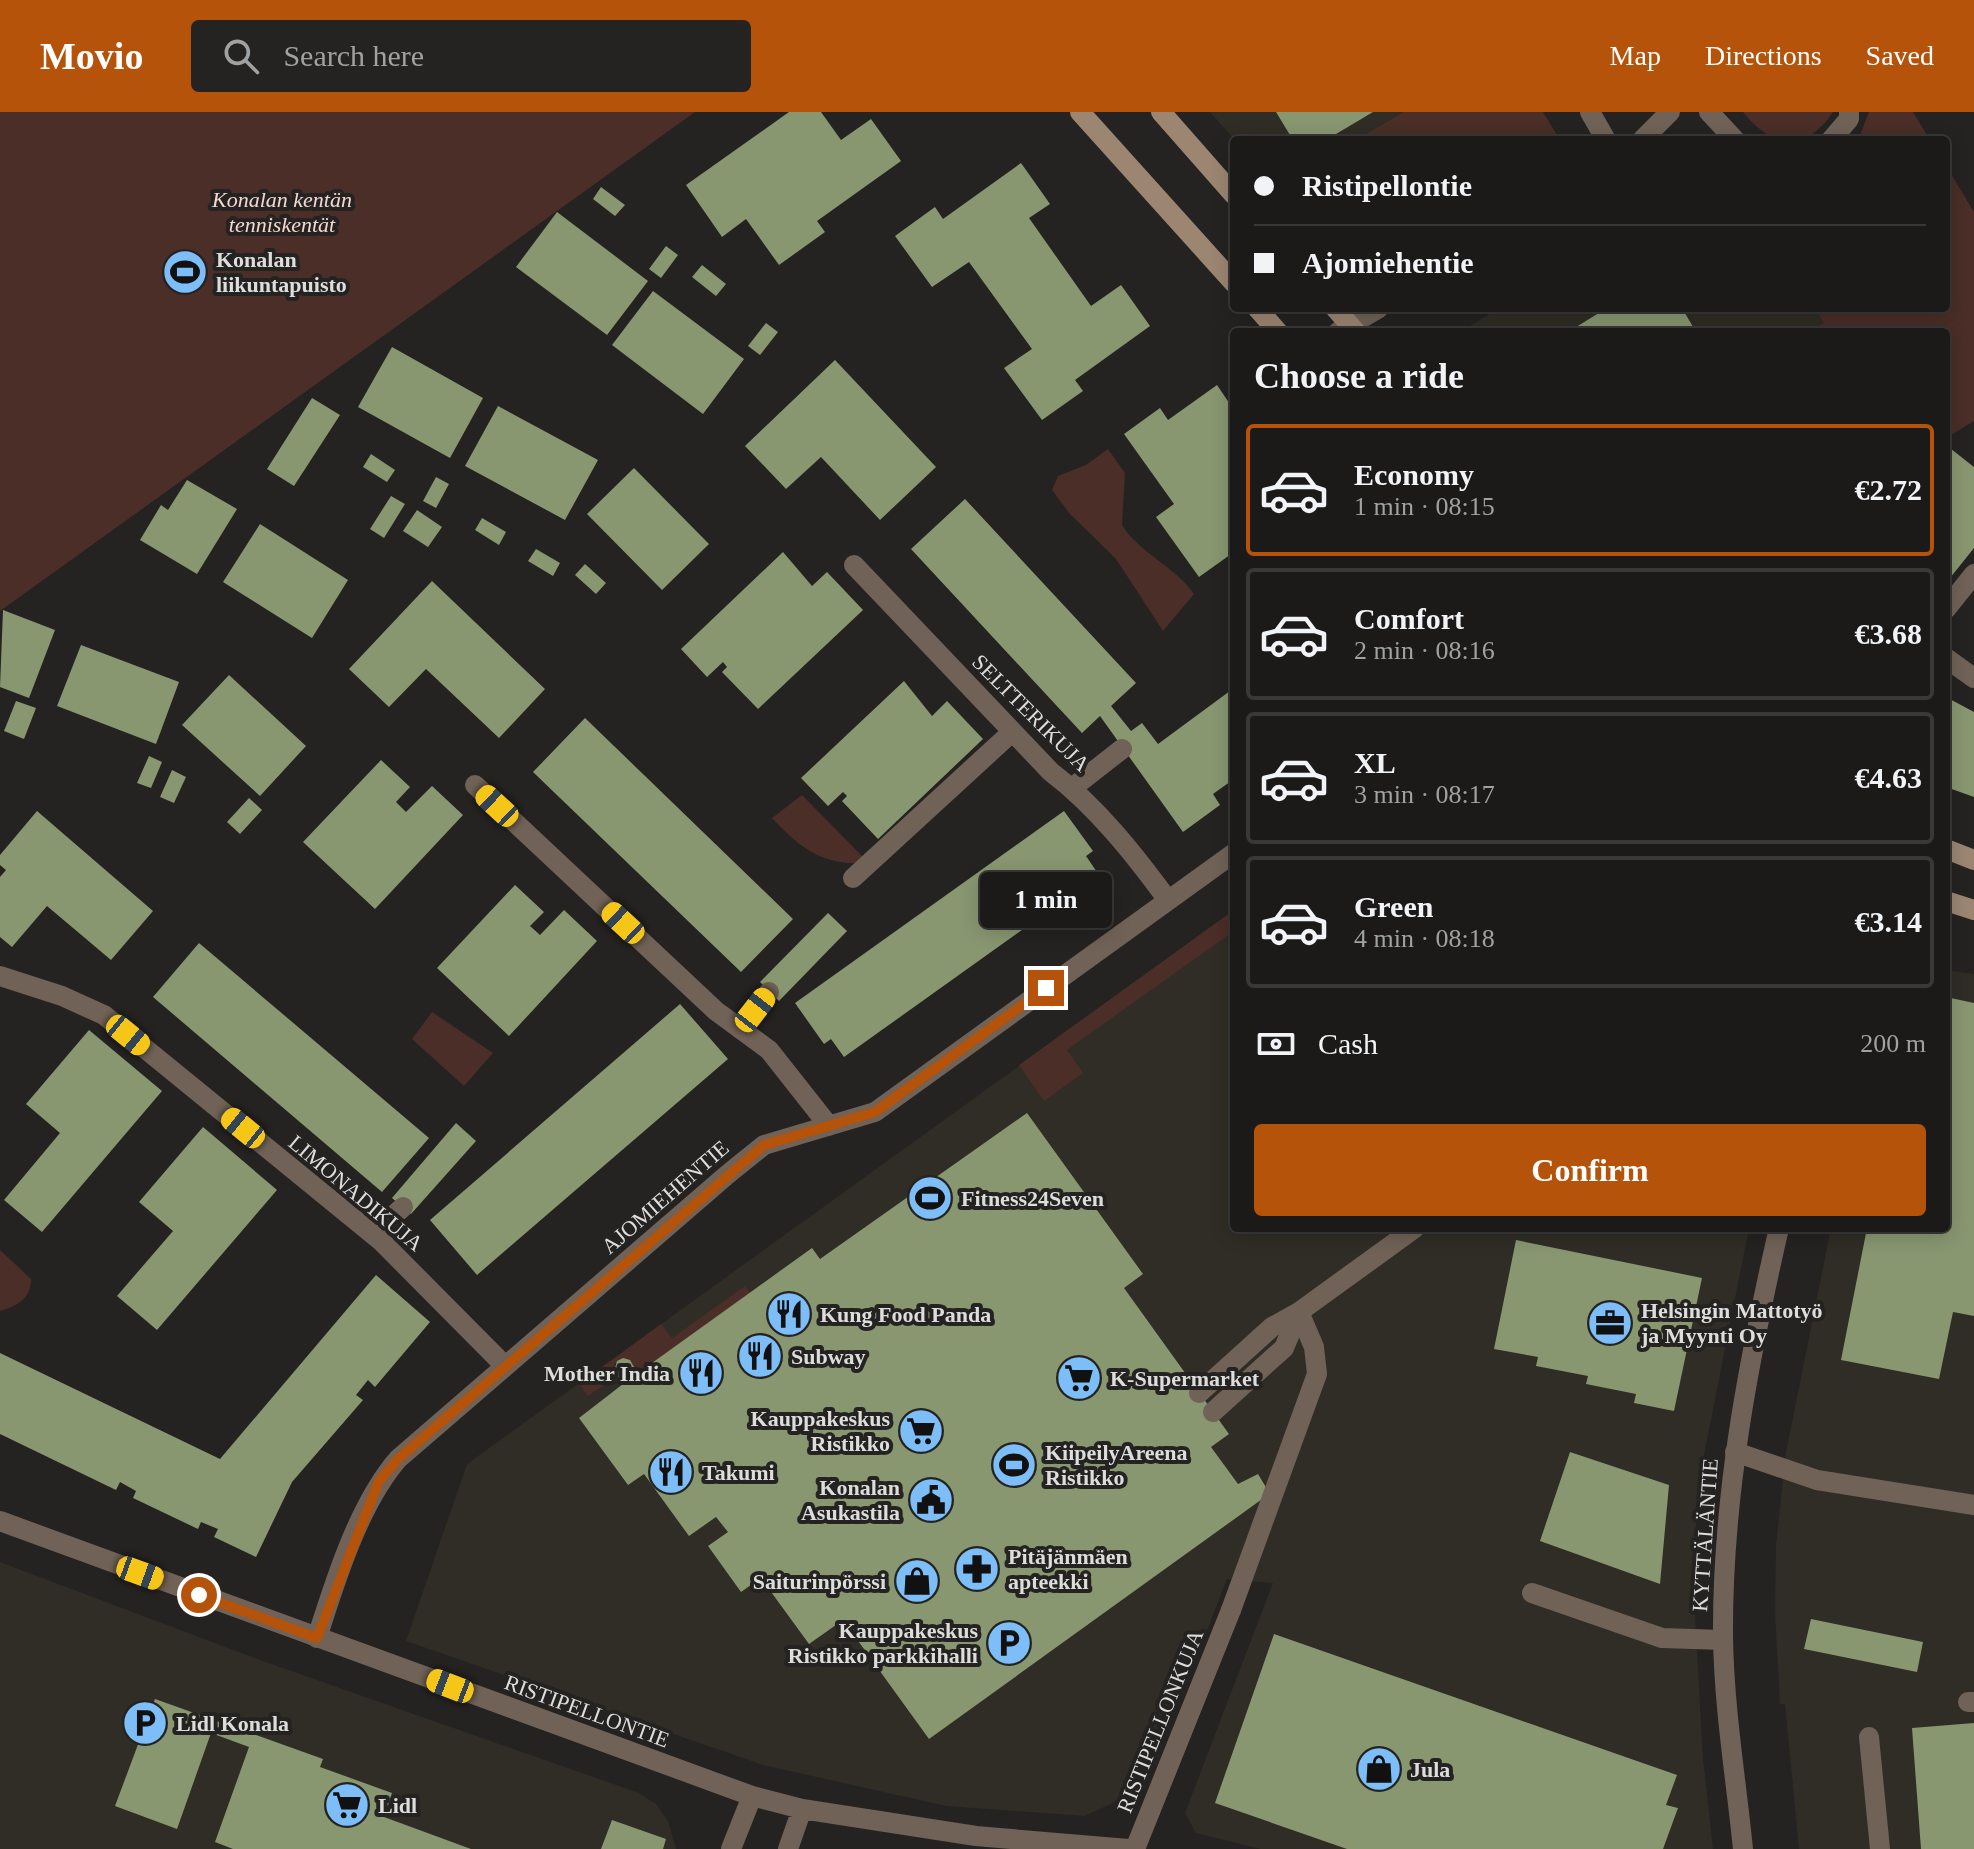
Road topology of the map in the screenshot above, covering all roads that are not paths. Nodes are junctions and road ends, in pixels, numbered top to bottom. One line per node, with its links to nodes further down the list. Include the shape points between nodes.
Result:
1 (1080, 112): 12 (main road)
2 (1161, 112): 11 (main road)
3 (1590, 112): 7 (street)
4 (1670, 112): 8 (street)
5 (1709, 112): 9 (street)
6 (1849, 112): 10 (street)
7 (1604, 136)
8 (1646, 136)
9 (1731, 136)
10 (1834, 136)
11 (1230, 190)
12 (1230, 279)
13 (1260, 312): 15 (main road)
14 (1373, 312): 16 (street)
15 (1274, 328)
16 (1351, 328)
17 (854, 565): 22 (street, SELTTERIKUJA)
18 (1974, 574): 19 (street)
19 (1950, 604)
20 (1950, 661): 21 (street)
21 (1974, 678)
22 (1012, 732): 25 (street, SELTTERIKUJA); 29 (street)
23 (1122, 749): 25 (street)
24 (475, 785): 35 (street)
25 (1072, 788): 30 (street, SELTTERIKUJA)
26 (1950, 851): 28 (main road)
27 (1230, 856): 30 (street, AJOMIEHENTIE)
28 (1974, 860)
29 (853, 878)
30 (1167, 899): 36 (street, AJOMIEHENTIE, via 875,1112)
31 (1950, 902): 32 (main road)
32 (1974, 910)
33 (0, 976): 40 (street, LIMONADIKUJA, via 104,1015)
34 (769, 992): 35 (street)
35 (741, 1029): 36 (street, via 786,1069)
36 (829, 1126): 42 (street, AJOMIEHENTIE, via 764,1145)
37 (403, 1207): 40 (street)
38 (1409, 1232): 41 (street)
39 (1778, 1232): 45 (street, KYTTÄLÄNTIE)
40 (373, 1234): 42 (street, LIMONADIKUJA)
41 (1299, 1312): 43 (street, via 1272,1327); 44 (street, via 1284,1348); 58 (street, RISTIPELLONKUJA, via 1314,1347 1317,1374 1231,1610)
42 (505, 1366): 49 (street, AJOMIEHENTIE, via 379,1481)
43 (1199, 1393)
44 (1213, 1412)
45 (1735, 1452): 46 (street, via 1817,1480); 50 (street, KYTTÄLÄNTIE)
46 (1974, 1505)
47 (0, 1521): 49 (street, RISTIPELLONTIE)
48 (1532, 1593): 50 (street, via 1662,1638)
49 (317, 1638): 52 (street, RISTIPELLONTIE)
50 (1723, 1640): 59 (street, KYTTÄLÄNTIE)
51 (1869, 1737): 60 (street)
52 (752, 1796): 53 (street, RISTIPELLONTIE); 55 (street)
53 (802, 1809): 54 (street, RISTIPELLONTIE); 56 (street)
54 (975, 1842): 57 (street, RISTIPELLONTIE)
55 (731, 1849)
56 (788, 1849)
57 (1128, 1849)
58 (1135, 1849)
59 (1743, 1849)
60 (1880, 1849)

